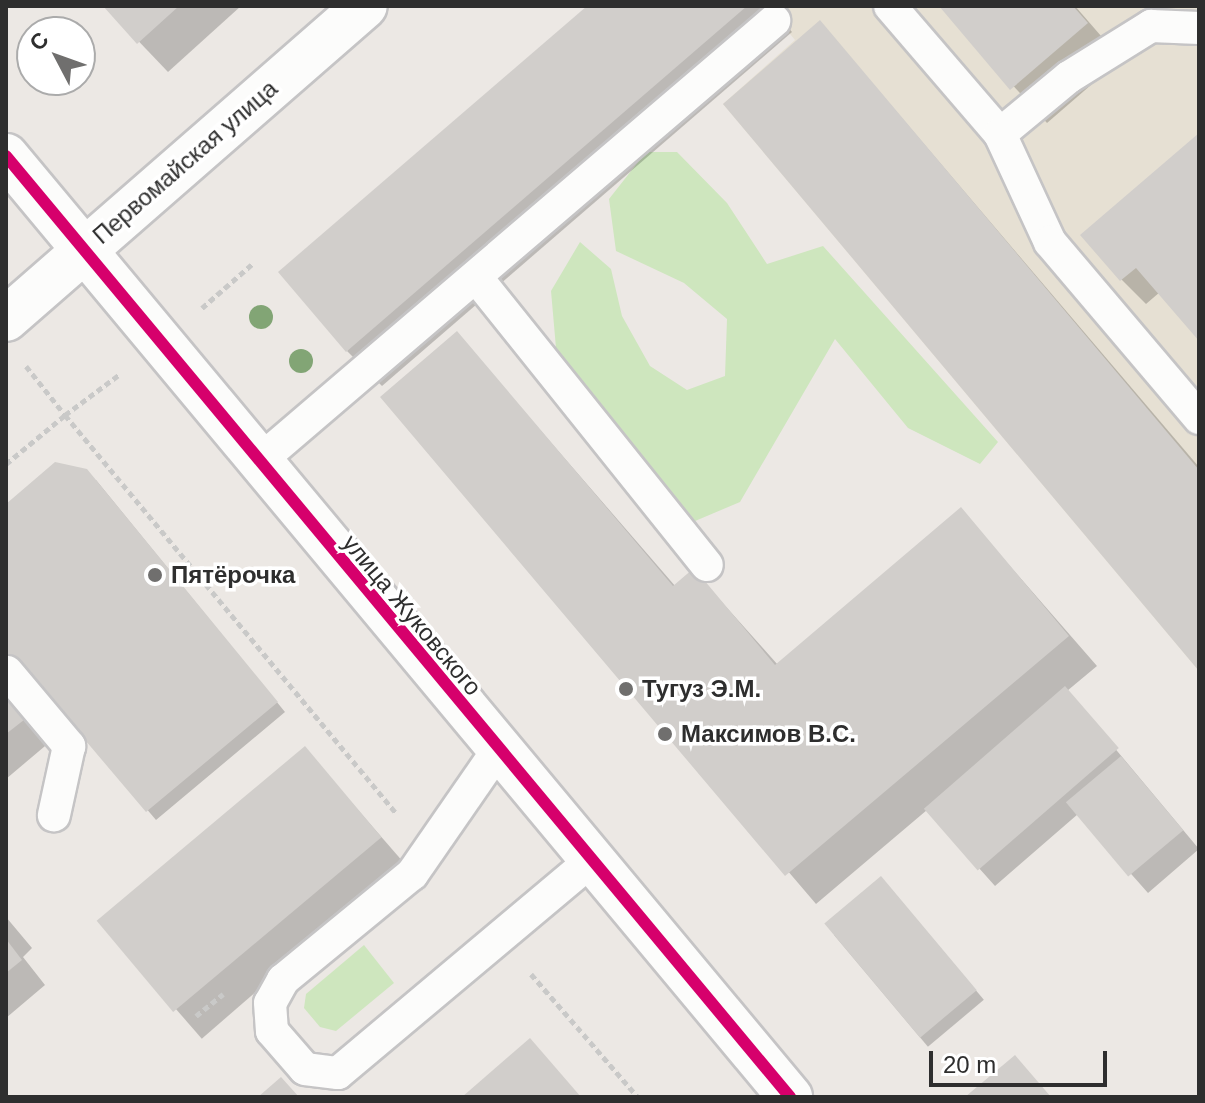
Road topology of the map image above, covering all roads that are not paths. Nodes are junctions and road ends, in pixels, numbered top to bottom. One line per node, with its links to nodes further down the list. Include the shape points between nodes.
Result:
1 (365, 6): 8 (street, Первомайская улица)
2 (890, 6): 6 (lane)
3 (1144, 16): 5 (lane); 6 (lane)
4 (774, 21): 9 (lane)
5 (1199, 28)
6 (1000, 134): 11 (lane, via 1050,242)
7 (6, 156): 8 (street, улица Жуковского)
8 (82, 251): 10 (street, Первомайская улица); 12 (street, улица Жуковского)
9 (476, 277): 12 (lane); 13 (lane)
10 (11, 336)
11 (1199, 418)
12 (256, 464): 15 (street, улица Жуковского)
13 (707, 565)
14 (7, 672): 16 (lane, via 69,746)
15 (498, 750): 17 (street, улица Жуковского); 17 (lane, via 429,853 283,980 270,1003 272,1031 305,1069 338,1073)
16 (54, 815)
17 (591, 861): 18 (street, улица Жуковского)
18 (790, 1097)

